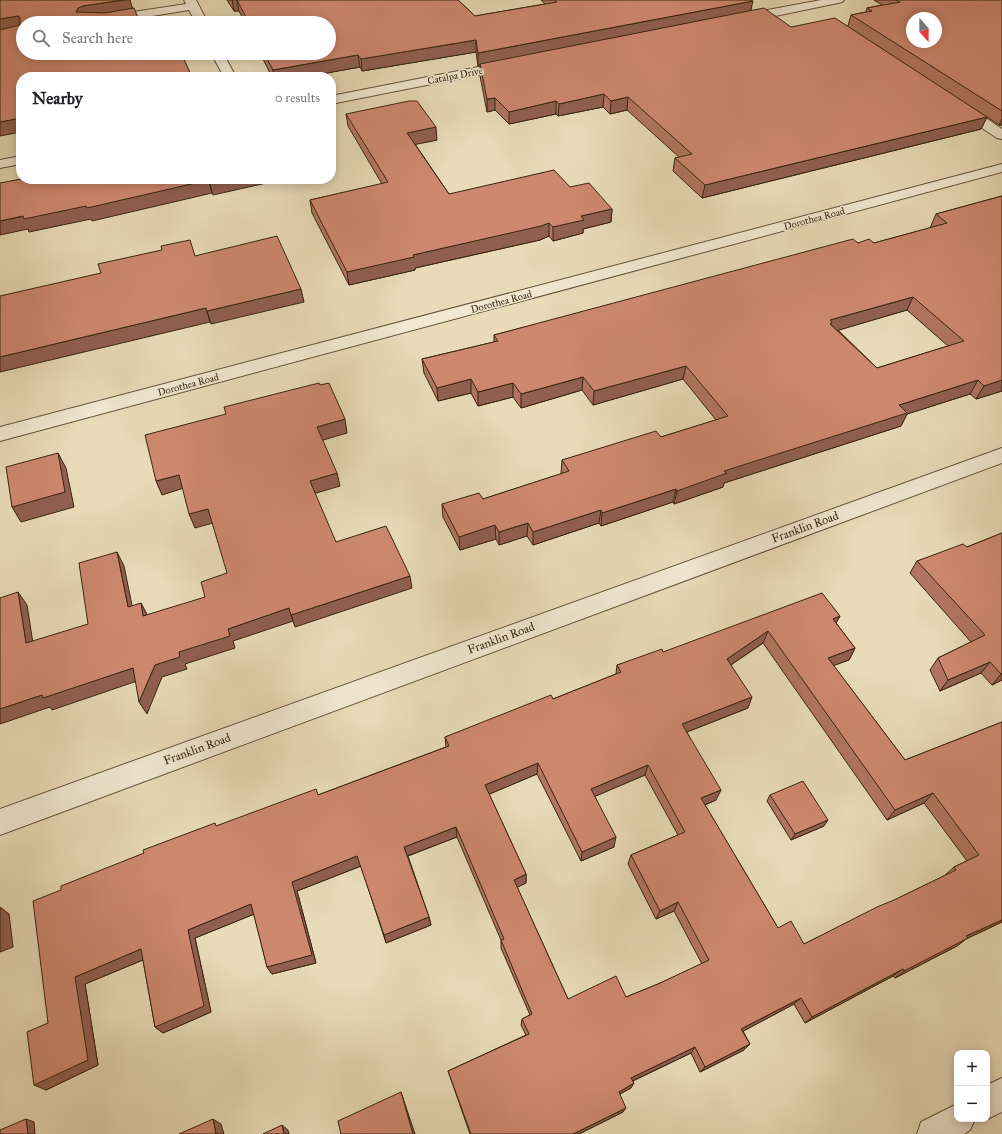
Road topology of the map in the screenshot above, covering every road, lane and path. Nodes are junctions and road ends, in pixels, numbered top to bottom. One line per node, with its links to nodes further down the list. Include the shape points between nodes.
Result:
1 (838, 0): 3 (street)
2 (191, 3): 4 (street); 5 (street)
3 (802, 3): 6 (street); 7 (street)
4 (123, 16)
5 (198, 16)
6 (822, 16)
7 (727, 22)
8 (221, 60): 10 (street)
9 (517, 63): 11 (street, Catalpa Drive)
10 (227, 72)
11 (336, 99)
12 (950, 100): 13 (street)
13 (1002, 135)
14 (16, 161): 15 (street)
15 (0, 164)
16 (1002, 168): 17 (street, Dorothea Road)
17 (0, 434)
18 (1002, 455): 19 (street, Franklin Road)
19 (0, 822)
20 (1002, 1094): 21 (street)
21 (990, 1101)
22 (954, 1122): 23 (street)
23 (933, 1134)

